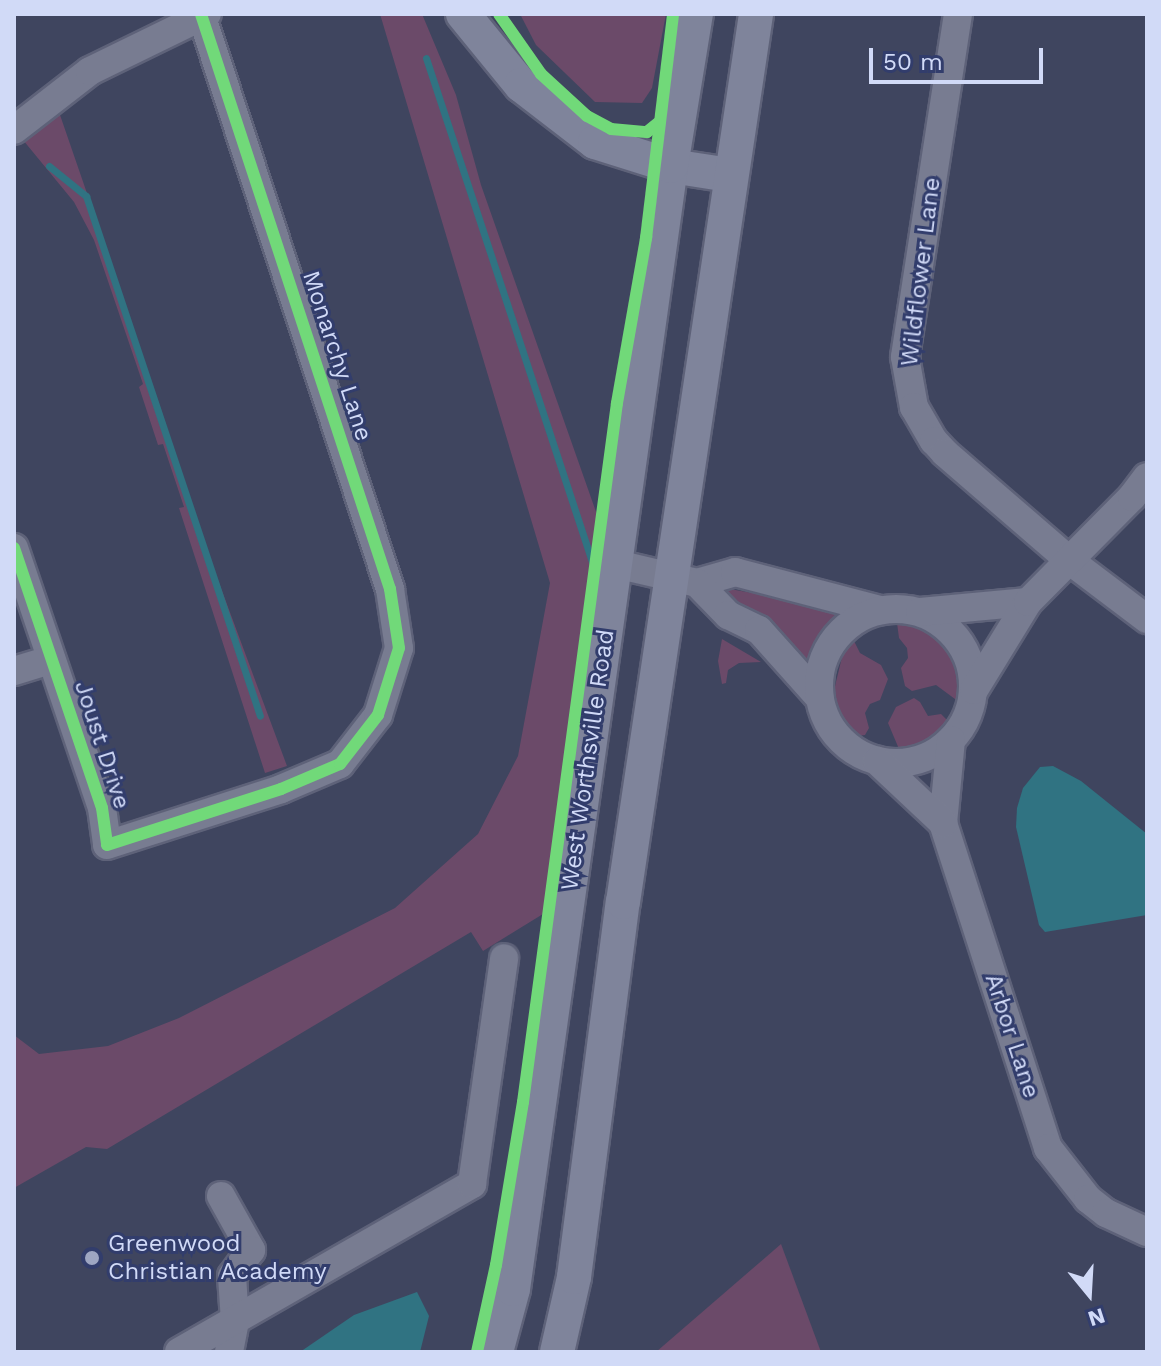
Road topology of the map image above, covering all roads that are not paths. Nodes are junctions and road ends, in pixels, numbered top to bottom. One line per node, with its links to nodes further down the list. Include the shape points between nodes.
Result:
1 (463, 14): 7 (main road, via 521,85 595,142)
2 (696, 14): 7 (main road, West Worthsville Road)
3 (756, 14): 8 (main road)
4 (958, 14): 11 (street, Wildflower Lane, via 905,357 909,388 934,441)
5 (203, 15): 6 (street, via 90,71); 22 (street, Monarchy Lane, via 390,589 399,648)
6 (14, 130)
7 (671, 166): 8 (main road); 12 (main road, West Worthsville Road)
8 (730, 175): 13 (main road)
9 (1147, 477): 11 (street)
10 (14, 548): 18 (street, Joust Drive)
11 (1069, 560): 14 (street); 17 (street, Wildflower Lane)
12 (616, 564): 13 (street); 32 (main road, West Worthsville Road, via 513,1289)
13 (684, 580): 15 (street, via 735,572); 21 (street, via 728,615 759,630); 33 (main road, via 574,1277)
14 (1028, 602): 16 (street); 20 (street)
15 (880, 610): 16 (street); 21 (street, via 858,618 826,651)
16 (920, 612): 20 (street, via 942,623 960,641 971,664)
17 (1147, 619)
18 (51, 660): 19 (street); 22 (street, Joust Drive, via 102,808 107,845 281,789 340,764)
19 (14, 671)
20 (974, 690): 23 (street, via 963,726)
21 (819, 697): 24 (street, via 838,738)
22 (378, 715)
23 (951, 740): 24 (street, via 930,756 904,763); 25 (street, Arbor Lane)
24 (877, 761): 25 (street, Arbor Lane)
25 (943, 823): 28 (street, Arbor Lane, via 1048,1148 1088,1199)
26 (504, 958): 29 (street, via 472,1184)
27 (221, 1196): 29 (street, via 251,1250 232,1276)
28 (1135, 1226)
29 (235, 1321): 30 (street); 31 (street)
30 (179, 1352)
31 (229, 1352)
32 (496, 1352)
33 (557, 1352)

